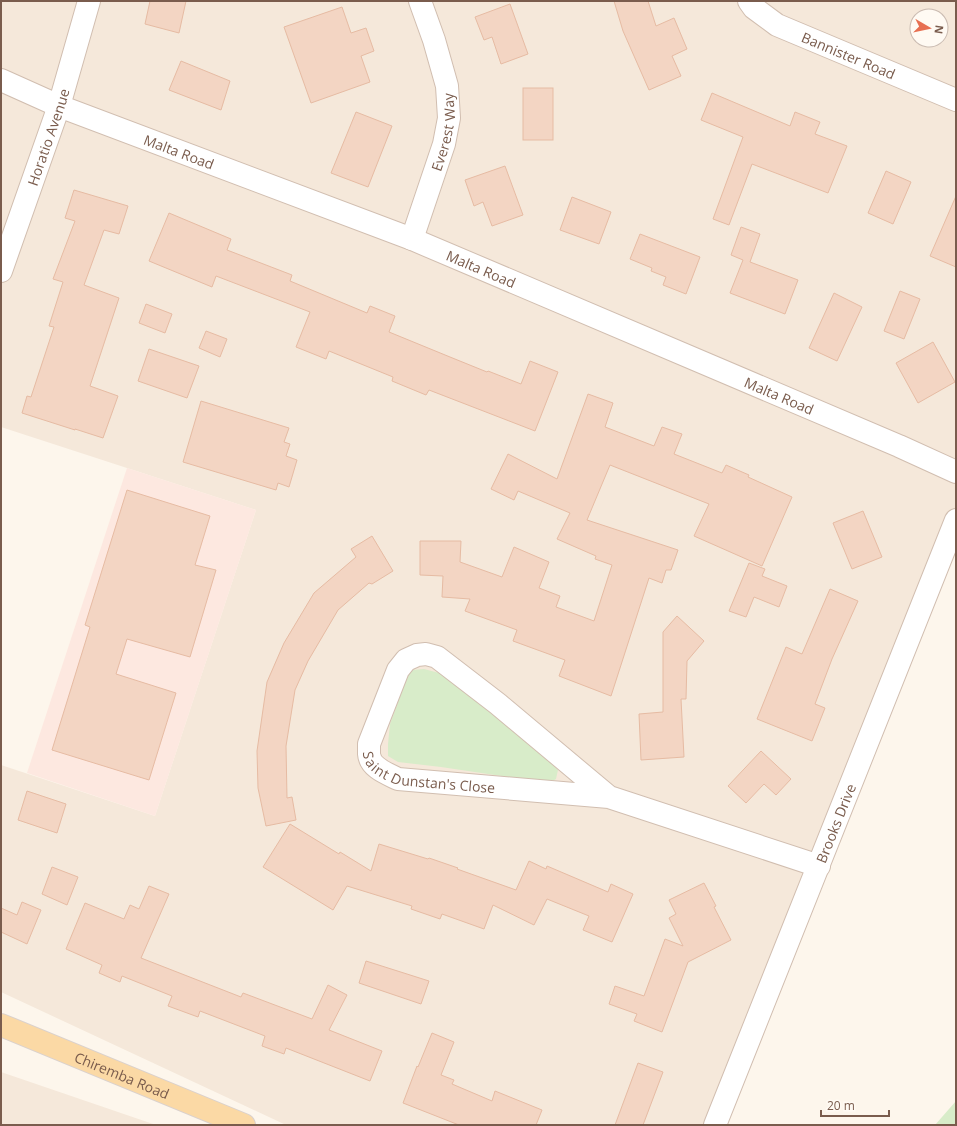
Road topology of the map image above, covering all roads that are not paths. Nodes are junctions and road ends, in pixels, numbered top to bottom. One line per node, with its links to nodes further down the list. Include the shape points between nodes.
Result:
1 (89, 1): 6 (street, Horatio Avenue)
2 (420, 1): 7 (street, Everest Way, via 447,86 448,118 444,144)
3 (749, 1): 5 (street, Bannister Road, via 777,26)
4 (1, 80): 6 (street, Malta Road)
5 (956, 100)
6 (60, 106): 7 (street, Malta Road); 8 (street, Horatio Avenue)
7 (412, 239): 9 (street, Malta Road)
8 (1, 271)
9 (956, 472)
10 (956, 520): 12 (street, Brooks Drive)
11 (609, 797): 11 (street, Saint Dunstan's Close, via 398,779 381,772 369,756 369,744 398,670 406,660 417,655 437,657 498,704); 12 (street, Saint Dunstan's Close)
12 (819, 866): 15 (street, Brooks Drive)
13 (1, 1025): 14 (main road, Chiremba Road)
14 (244, 1125)
15 (715, 1125)

